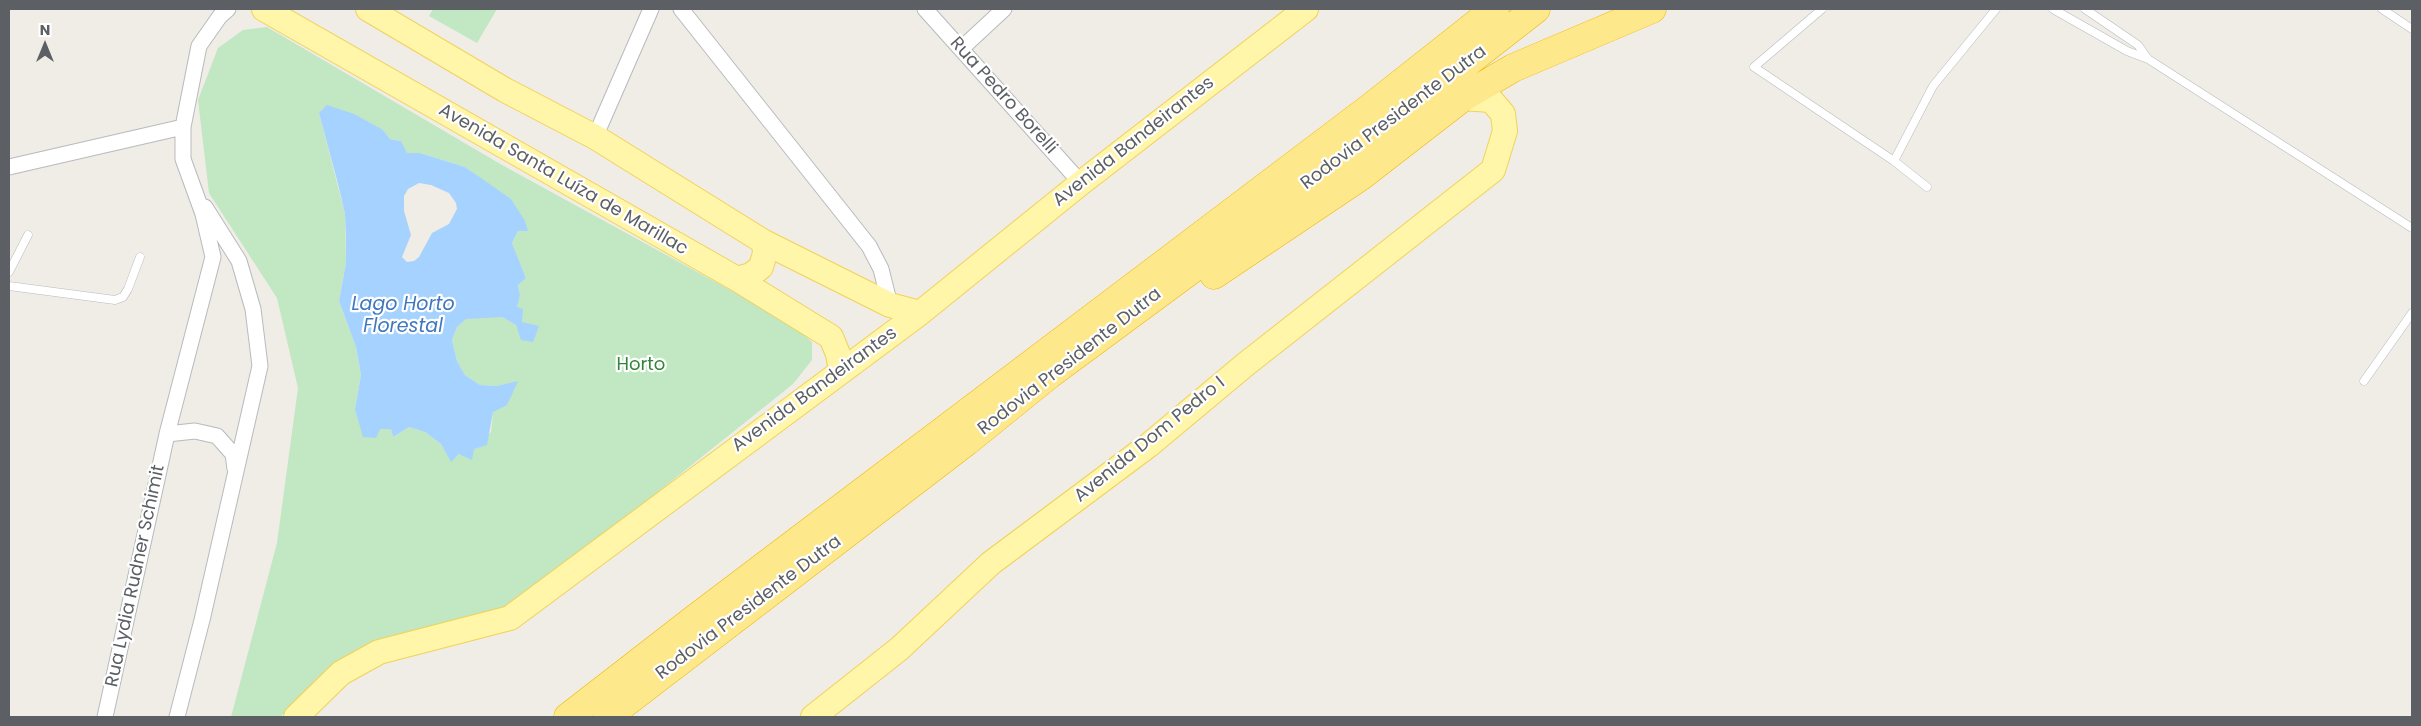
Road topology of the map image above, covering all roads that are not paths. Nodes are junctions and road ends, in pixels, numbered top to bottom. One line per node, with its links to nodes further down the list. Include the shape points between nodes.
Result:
1 (228, 9): 21 (street, via 199,46)
2 (264, 9): 33 (main road, Avenida Santa Luíza de Marillac)
3 (368, 9): 22 (main road, via 394,19 505,90)
4 (650, 9): 22 (street)
5 (681, 9): 35 (street, via 869,246 881,269)
6 (925, 9): 18 (street, Rua Pedro Borelli)
7 (1004, 9): 18 (street)
8 (1306, 9): 25 (main road, Avenida Bandeirantes)
9 (1495, 9): 46 (highway, Rodovia Presidente Dutra, via 1371,107)
10 (1536, 9): 41 (highway, Rodovia Presidente Dutra, via 1390,123 1050,374)
11 (1652, 9): 20 (highway, via 1513,68)
12 (1822, 9): 23 (lane, via 1754,67)
13 (1996, 9): 23 (lane, via 1933,86)
14 (2053, 9): 19 (lane, via 2126,51)
15 (2085, 9): 19 (lane, via 2138,45)
16 (2382, 9): 17 (lane)
17 (2412, 29)
18 (962, 48): 25 (street, Rua Pedro Borelli)
19 (2148, 59): 28 (lane)
20 (1462, 98): 41 (highway, via 1360,176); 48 (main road, Avenida Dom Pedro I, via 1491,100 1503,114 1505,130 1493,170 1246,364 1149,445 991,563 899,649)
21 (182, 127): 24 (street); 27 (street, Rua Lydia Rudner Schimit, via 183,159)
22 (595, 137): 30 (main road)
23 (1894, 161): 26 (lane)
24 (9, 167)
25 (1081, 183): 36 (main road, Avenida Bandeirantes)
26 (1927, 186)
27 (206, 213): 40 (street, Rua Lydia Rudner Schimit, via 214,257); 42 (street, Rua Lydia Rudner Schimit, via 239,261 253,309 260,366)
28 (2412, 228)
29 (28, 234): 32 (lane)
30 (764, 242): 33 (main road, via 761,266 751,275); 35 (main road)
31 (140, 257): 34 (lane, via 128,289 123,297 115,300)
32 (9, 272)
33 (738, 279): 38 (main road, Avenida Santa Luíza de Marillac, via 831,337)
34 (9, 286)
35 (890, 305): 36 (main road)
36 (920, 313): 38 (main road, Avenida Bandeirantes)
37 (2412, 313): 39 (lane)
38 (841, 370): 45 (main road, Avenida Bandeirantes, via 510,618 379,652 341,673)
39 (2364, 381)
40 (167, 434): 42 (street, Rua Lydia Rudner Schimit, via 196,431 217,436 233,454); 43 (street, Rua Lydia Rudner Schimit)
41 (966, 442): 47 (highway, Rodovia Presidente Dutra)
42 (235, 476): 44 (street, Rua Lydia Rudner Schimit)
43 (105, 717)
44 (177, 717)
45 (296, 717)
46 (568, 717)
47 (607, 717)
48 (813, 717)

